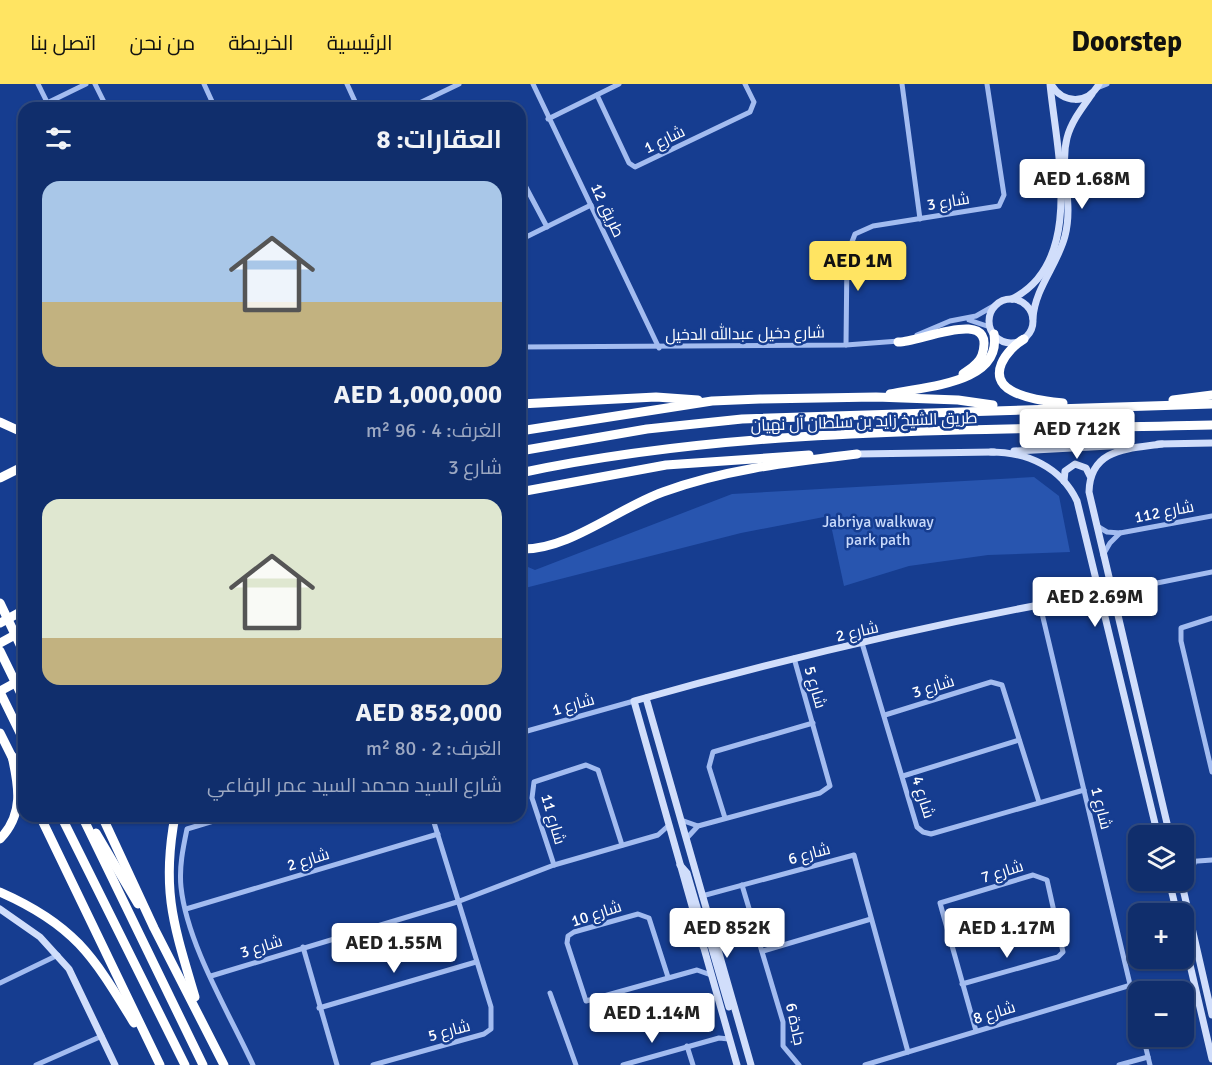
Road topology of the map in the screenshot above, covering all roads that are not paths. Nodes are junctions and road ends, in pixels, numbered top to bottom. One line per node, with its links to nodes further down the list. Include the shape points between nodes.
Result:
1 (38, 84): 16 (street)
2 (86, 84): 17 (street)
3 (95, 84): 18 (street)
4 (204, 84): 19 (street)
5 (347, 84): 20 (street)
6 (459, 84): 21 (street)
7 (533, 84): 22 (street, طريق 12)
8 (619, 84): 15 (street)
9 (745, 84): 15 (street, شارع 1, via 754,102 750,112 635,167 628,163)
10 (902, 84): 25 (street, شارع 3)
11 (987, 84): 25 (street, شارع 3, via 1004,195 1002,204)
12 (1050, 84): 14 (street, via 1066,99 1083,99); 28 (street, via 1061,188 1059,227 1041,272)
13 (1107, 84): 14 (street)
14 (1096, 88): 30 (street, via 1067,138 1068,223 1037,298)
15 (597, 95): 22 (street)
16 (47, 102)
17 (53, 102)
18 (104, 102)
19 (212, 102)
20 (355, 102)
21 (422, 102)
22 (548, 119): 24 (street, طريق 12)
23 (526, 187): 26 (street)
24 (591, 205): 26 (street); 37 (street, طريق 12)
25 (920, 219): 35 (street, شارع 3, via 867,228 851,240 847,255)
26 (547, 227): 27 (street)
27 (526, 237)
28 (1012, 299): 29 (street); 30 (street, via 1026,304)
29 (997, 304): 31 (street, شارع دخيل عبدالله الدخيل); 32 (street, via 991,312)
30 (1033, 318): 33 (street, via 1031,332)
31 (965, 319): 32 (street); 34 (street, شارع دخيل عبدالله الدخيل)
32 (992, 330): 33 (street, via 1010,343); 38 (highway, via 995,350 984,368)
33 (1024, 339): 45 (highway, via 1002,359 1000,372 1005,386 1028,397)
34 (898, 342): 35 (street, شارع دخيل عبدالله الدخيل); 38 (highway, via 963,327 974,329 982,342 981,359)
35 (846, 345): 37 (street, شارع دخيل عبدالله الدخيل)
36 (526, 347): 37 (street, شارع دخيل عبدالله الدخيل)
37 (659, 348)
38 (953, 380): 40 (highway)
39 (1212, 395): 44 (highway)
40 (876, 397): 41 (highway); 46 (highway, via 958,400)
41 (712, 401): 42 (highway, via 656,397); 48 (highway)
42 (526, 404)
43 (1212, 404): 44 (highway, طريق الشيخ زايد بن سلطان آل نهيان)
44 (1118, 406): 45 (highway, طريق الشيخ زايد بن سلطان آل نهيان)
45 (1092, 407): 46 (highway, طريق الشيخ زايد بن سلطان آل نهيان)
46 (1010, 409): 55 (highway, طريق الشيخ زايد بن سلطان آل نهيان, via 688,424)
47 (0, 422): 50 (highway)
48 (568, 424): 51 (highway); 52 (highway)
49 (1212, 425): 59 (highway, طريق الشيخ زايد بن سلطان آل نهيان, via 778,438 634,453)
50 (18, 430)
51 (526, 430)
52 (526, 436)
53 (1212, 443): 54 (street)
54 (1162, 444): 56 (street); 60 (street, via 1111,453)
55 (526, 450)
56 (991, 452): 57 (street); 62 (street, via 1030,458)
57 (857, 454): 63 (highway, via 666,465); 67 (highway, via 757,467 690,483 638,502 546,548)
58 (18, 469): 61 (highway)
59 (526, 472)
60 (1090, 476): 62 (street, via 1086,468 1075,464 1065,471); 65 (street)
61 (0, 478)
62 (1064, 481): 71 (street, via 1079,507)
63 (526, 491)
64 (1212, 516): 66 (street, شارع 112)
65 (1096, 525): 66 (street, شارع 112, via 1107,532); 68 (street)
66 (1120, 533): 68 (street, شارع 112)
67 (526, 549)
68 (1103, 555): 70 (street)
69 (1212, 572): 72 (street)
70 (1110, 581): 72 (street); 77 (street)
71 (1098, 586): 73 (street); 74 (street)
72 (1132, 588): 77 (street)
73 (1088, 596): 74 (street); 76 (street, شارع 2)
74 (1101, 601): 118 (street)
75 (0, 603): 82 (highway)
76 (1040, 605): 84 (street, شارع 2); 105 (street, شارع 1)
77 (1115, 606): 119 (street)
78 (18, 613): 80 (highway)
79 (1212, 618): 102 (street, via 1181,628)
80 (0, 623)
81 (18, 633): 83 (highway)
82 (18, 640)
83 (0, 643)
84 (862, 643): 87 (street, شارع 2); 94 (street, شارع 4)
85 (0, 651): 90 (highway)
86 (18, 655): 88 (highway)
87 (794, 658): 92 (street, شارع 2); 95 (street, شارع 5)
88 (0, 665)
89 (18, 682): 91 (highway)
90 (18, 688)
91 (0, 692): 96 (highway)
92 (646, 698): 93 (street, شارع 2); 109 (street)
93 (634, 701): 97 (street, شارع 1); 120 (street)
94 (885, 715): 99 (street, شارع 3, via 998,683 1002,685); 103 (street, شارع 4)
95 (813, 723): 108 (street, شارع 5, via 713,752 709,767); 108 (street, شارع 5, via 830,786 820,793)
96 (18, 729)
97 (526, 732)
98 (0, 733): 100 (highway)
99 (1019, 740): 103 (street); 106 (street, شارع 3)
100 (12, 756): 101 (highway); 104 (highway)
101 (18, 769)
102 (1212, 772)
103 (903, 776): 106 (street, شارع 4, via 917,827 932,834)
104 (18, 785)
105 (1084, 790): 106 (street, شارع 4); 154 (street, شارع 1)
106 (1039, 802)
107 (18, 806): 124 (highway, via 14,820)
108 (725, 818): 121 (street, شارع 5)
109 (681, 820): 121 (street); 125 (street)
110 (43, 822): 178 (highway)
111 (64, 822): 179 (highway)
112 (86, 822): 180 (highway)
113 (87, 822): 141 (highway)
114 (105, 822): 141 (highway)
115 (174, 822): 161 (highway, via 168,894)
116 (209, 822): 138 (street, via 188,828 180,871)
117 (434, 822): 122 (street, شارع 5)
118 (1155, 825)
119 (1167, 825)
120 (668, 826): 123 (street, شارع 11); 126 (street)
121 (698, 826): 125 (street)
122 (438, 834): 136 (street, شارع 5); 138 (street, شارع 2)
123 (658, 835): 126 (street); 127 (street, شارع 11)
124 (0, 839)
125 (686, 839): 135 (street)
126 (672, 840): 129 (street)
127 (622, 845): 131 (street, شارع 11); 131 (street, شارع 11, via 598,770 586,765 534,782 531,789)
128 (1212, 860): 130 (street)
129 (678, 863): 140 (street, via 687,873 704,931); 142 (street)
130 (1195, 863)
131 (554, 865): 136 (street, شارع 11)
132 (742, 885): 135 (street, شارع 6); 139 (street, شارع 6, via 854,855); 144 (street)
133 (1184, 891): 160 (street)
134 (0, 892): 178 (highway, via 61,926 96,961)
135 (702, 896): 140 (street)
136 (457, 902): 143 (street, شارع 3); 147 (street, شارع 5)
137 (0, 909): 145 (street, via 40,936)
138 (186, 909): 152 (street, via 193,937)
139 (871, 919): 144 (street); 171 (street, شارع 6)
140 (711, 927): 162 (street)
141 (154, 928): 161 (highway)
142 (703, 946): 146 (street); 162 (street, via 708,941 711,945 730,1012)
143 (303, 948): 152 (street, شارع 3); 159 (street)
144 (762, 951): 190 (street, جادة 6, via 783,1022 783,1046)
145 (58, 955): 155 (street); 166 (street)
146 (705, 957): 150 (street); 151 (street)
147 (476, 962): 159 (street); 184 (street, شارع 5, via 491,1007 491,1029)
148 (1194, 964): 160 (street, via 1205,1016)
149 (1192, 969): 165 (street)
150 (697, 970): 151 (street); 153 (street, شارع 10)
151 (711, 975): 163 (street)
152 (212, 976): 182 (street)
153 (668, 977): 153 (street, شارع 10, via 586,1001 568,936 645,915)
154 (1130, 981)
155 (0, 983)
156 (962, 984): 156 (street, شارع 7, via 940,903 1033,875 1047,880 1063,952 1058,957); 164 (street, شارع 7)
157 (1128, 986): 164 (street, شارع 8)
158 (550, 993): 185 (street)
159 (319, 1008): 183 (street)
160 (1212, 1014)
161 (202, 1019): 181 (highway)
162 (738, 1022): 189 (street)
163 (725, 1028): 167 (street); 168 (street)
164 (976, 1031): 171 (street, شارع 8)
165 (1209, 1032): 173 (street)
166 (102, 1036): 175 (street); 177 (street)
167 (719, 1038): 168 (street); 169 (street)
168 (729, 1039): 174 (street)
169 (687, 1046): 186 (street); 187 (street)
170 (1146, 1047): 172 (street)
171 (908, 1052): 191 (street, شارع 8)
172 (1148, 1057): 192 (street); 193 (street)
173 (1212, 1059)
174 (736, 1062): 188 (street)
175 (46, 1063): 176 (street)
176 (36, 1065)
177 (116, 1065)
178 (160, 1065)
179 (185, 1065)
180 (203, 1065)
181 (224, 1065)
182 (253, 1065)
183 (338, 1065)
184 (373, 1065)
185 (576, 1065)
186 (623, 1065)
187 (693, 1065)
188 (743, 1065)
189 (751, 1065)
190 (799, 1065)
191 (865, 1065)
192 (1119, 1065)
193 (1150, 1065)

